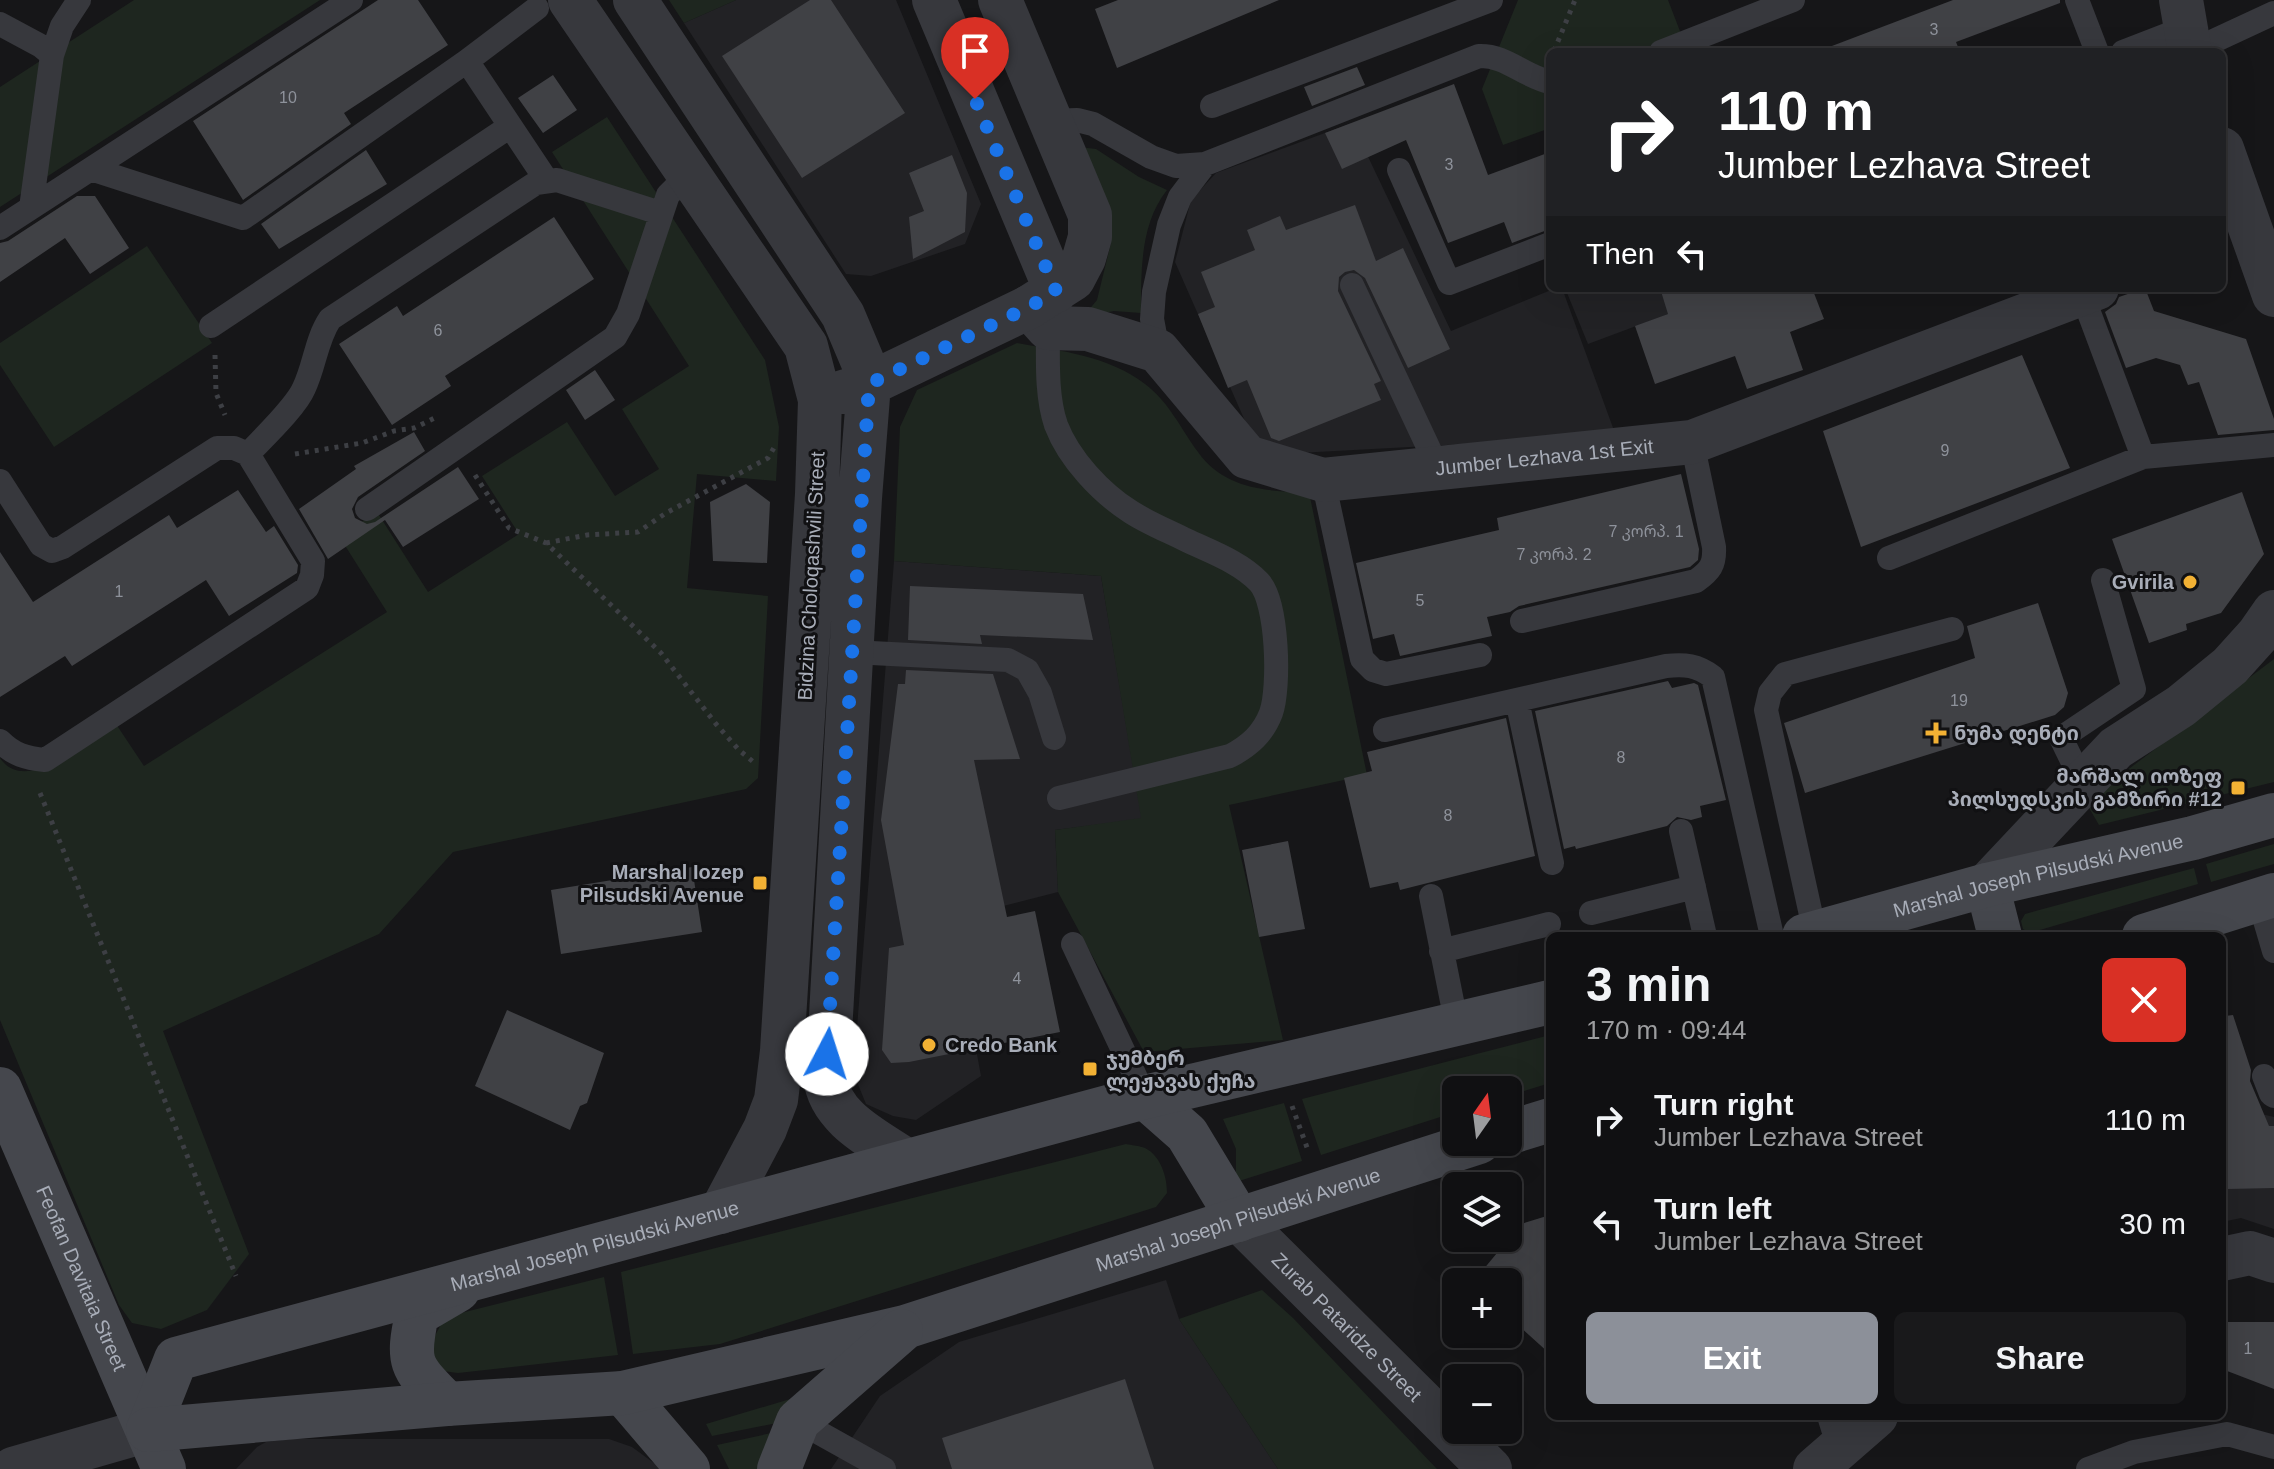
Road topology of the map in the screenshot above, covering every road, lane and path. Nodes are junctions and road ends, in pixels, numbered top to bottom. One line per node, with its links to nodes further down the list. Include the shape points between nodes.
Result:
1 (79, 0): 19 (lane)
2 (351, 0): 28 (lane)
3 (513, 0): 10 (lane)
4 (934, 0): 41 (street)
5 (1000, 0): 24 (street)
6 (1491, 0): 23 (lane)
7 (1575, 0): 15 (path)
8 (1793, 0): 16 (lane)
9 (2077, 0): 17 (lane)
10 (553, 3): 20 (lane); 21 (street, Bidzina Choloqashvili Street)
11 (2274, 13): 14 (lane)
12 (645, 15): 21 (street); 44 (street, via 843,315)
13 (0, 24): 19 (lane)
14 (2186, 33): 18 (lane)
15 (1555, 48)
16 (1671, 48)
17 (2095, 48)
18 (2136, 48)
19 (52, 55): 32 (lane)
20 (467, 61): 25 (lane); 28 (lane, via 243,218)
21 (613, 64): 30 (street, Bidzina Choloqashvili Street)
22 (1546, 81): 27 (lane, via 1493,55 1479,56)
23 (1212, 106)
24 (1050, 121): 27 (lane, via 1093,124 1176,166); 41 (street, via 1090,215 1090,237 1073,279)
25 (509, 127): 31 (lane); 42 (lane)
26 (2226, 161): 35 (street)
27 (1205, 164): 43 (lane, via 1180,197 1166,236 1152,319)
28 (91, 169): 32 (lane)
29 (1399, 170): 36 (lane, via 1449,283)
30 (688, 175): 33 (lane, via 668,195); 45 (street, Bidzina Choloqashvili Street, via 806,346)
31 (547, 181): 33 (lane); 51 (lane, via 536,183 330,319 320,333 303,393)
32 (31, 208): 34 (lane)
33 (660, 213): 46 (lane, via 628,314 615,337)
34 (0, 228)
35 (2249, 230): 40 (street)
36 (1546, 246)
37 (1352, 285): 53 (lane)
38 (2087, 292): 48 (street, Jumber Lezhava 1st Exit)
39 (2090, 292): 52 (lane)
40 (2274, 295)
41 (1044, 309): 43 (street); 44 (street); 72 (lane, via 1048,378 1056,424 1066,445 1106,493 1132,513 1245,569 1263,586 1271,608 1276,681 1272,711 1251,745 1230,756)
42 (211, 326): 51 (path, via 216,393)
43 (1158, 351): 54 (street, Jumber Lezhava 1st Exit, via 1247,457)
44 (869, 384): 45 (street); 63 (street)
45 (820, 400): 101 (street, Bidzina Choloqashvili Street, via 782,1051 776,1100)
46 (494, 421): 50 (lane); 51 (path, via 444,413 362,443 279,457)
47 (780, 438): 57 (path, via 768,458 638,532)
48 (1692, 442): 53 (street, Jumber Lezhava 1st Exit); 61 (lane, via 1714,547 1711,571 1696,581)
49 (2274, 445): 52 (lane)
50 (457, 447): 56 (lane); 57 (path, via 509,528)
51 (244, 451): 55 (lane, via 217,448 52,551 41,545); 69 (lane, via 313,561 307,588 45,760)
52 (2143, 457): 58 (lane)
53 (1438, 468): 54 (street, Jumber Lezhava 1st Exit)
54 (1323, 480): 64 (lane, via 1362,659 1386,674)
55 (0, 481)
56 (367, 509)
57 (546, 543): 70 (path, via 661,653 739,750)
58 (1889, 558)
59 (2103, 580): 71 (lane, via 2134,689 2061,738)
60 (2274, 612): 71 (street, via 2230,666 2116,748)
61 (1522, 621)
62 (1952, 629): 84 (lane, via 1785,674 1770,693 1766,710)
63 (852, 652): 67 (lane, via 1008,660 1027,670); 100 (street, via 824,1075 831,1102 848,1120)
64 (1480, 655)
65 (1517, 700): 66 (lane); 75 (lane); 83 (lane, via 1666,666 1687,664 1713,677)
66 (1385, 730)
67 (1054, 738)
68 (0, 741): 69 (lane)
69 (27, 758): 105 (path)
70 (765, 770)
71 (2083, 783): 76 (street)
72 (1059, 798)
73 (2274, 815): 76 (main road, Marshal Joseph Pilsudski Avenue)
74 (1681, 831): 77 (lane)
75 (1552, 863)
76 (1987, 885): 85 (main road, Marshal Joseph Pilsudski Avenue); 86 (main road)
77 (1694, 887): 80 (lane); 82 (lane)
78 (1431, 896): 89 (lane)
79 (2267, 898): 87 (main road); 90 (lane)
80 (1591, 913)
81 (1549, 924): 89 (lane)
82 (1704, 932)
83 (1796, 932)
84 (1797, 932)
85 (1808, 932)
86 (1999, 932)
87 (2157, 932)
88 (1073, 944): 94 (lane)
89 (1441, 951): 92 (lane)
90 (2274, 951)
91 (1546, 1003): 92 (main road, Marshal Joseph Pilsudski Avenue)
92 (1457, 1026): 94 (main road, Marshal Joseph Pilsudski Avenue)
93 (0, 1089): 113 (main road, Feofan Davitaia Street)
94 (1145, 1097): 100 (main road, Marshal Joseph Pilsudski Avenue); 102 (main road, via 1187,1134)
95 (1290, 1101): 99 (path)
96 (1546, 1121): 97 (main road)
97 (1522, 1129)
98 (1442, 1153): 102 (main road, Marshal Joseph Pilsudski Avenue)
99 (1311, 1157)
100 (907, 1161): 101 (main road, Marshal Joseph Pilsudski Avenue)
101 (721, 1212): 106 (main road, Marshal Joseph Pilsudski Avenue)
102 (1239, 1220): 107 (main road, Marshal Joseph Pilsudski Avenue); 119 (street, Zurab Pataridze Street)
103 (2226, 1258): 104 (street, via 2250,1253)
104 (2274, 1261)
105 (236, 1276)
106 (477, 1278): 109 (main road, via 417,1314 409,1350 419,1375); 113 (main road, Marshal Joseph Pilsudski Avenue, via 176,1359)
107 (905, 1327): 108 (main road, Marshal Joseph Pilsudski Avenue); 111 (main road, Marshal Joseph Pilsudski Avenue)
108 (623, 1393): 109 (main road, Marshal Joseph Pilsudski Avenue); 116 (main road)
109 (447, 1404): 113 (main road, Marshal Joseph Pilsudski Avenue)
110 (1871, 1420): 114 (street)
111 (798, 1421): 117 (main road, Marshal Joseph Pilsudski Avenue); 118 (lane)
112 (2274, 1447): 120 (lane, via 2227,1434 2134,1452)
113 (156, 1449): 115 (street)
114 (1824, 1454)
115 (13, 1469)
116 (688, 1469)
117 (779, 1469)
118 (884, 1469)
119 (1490, 1469)
120 (2088, 1469)

